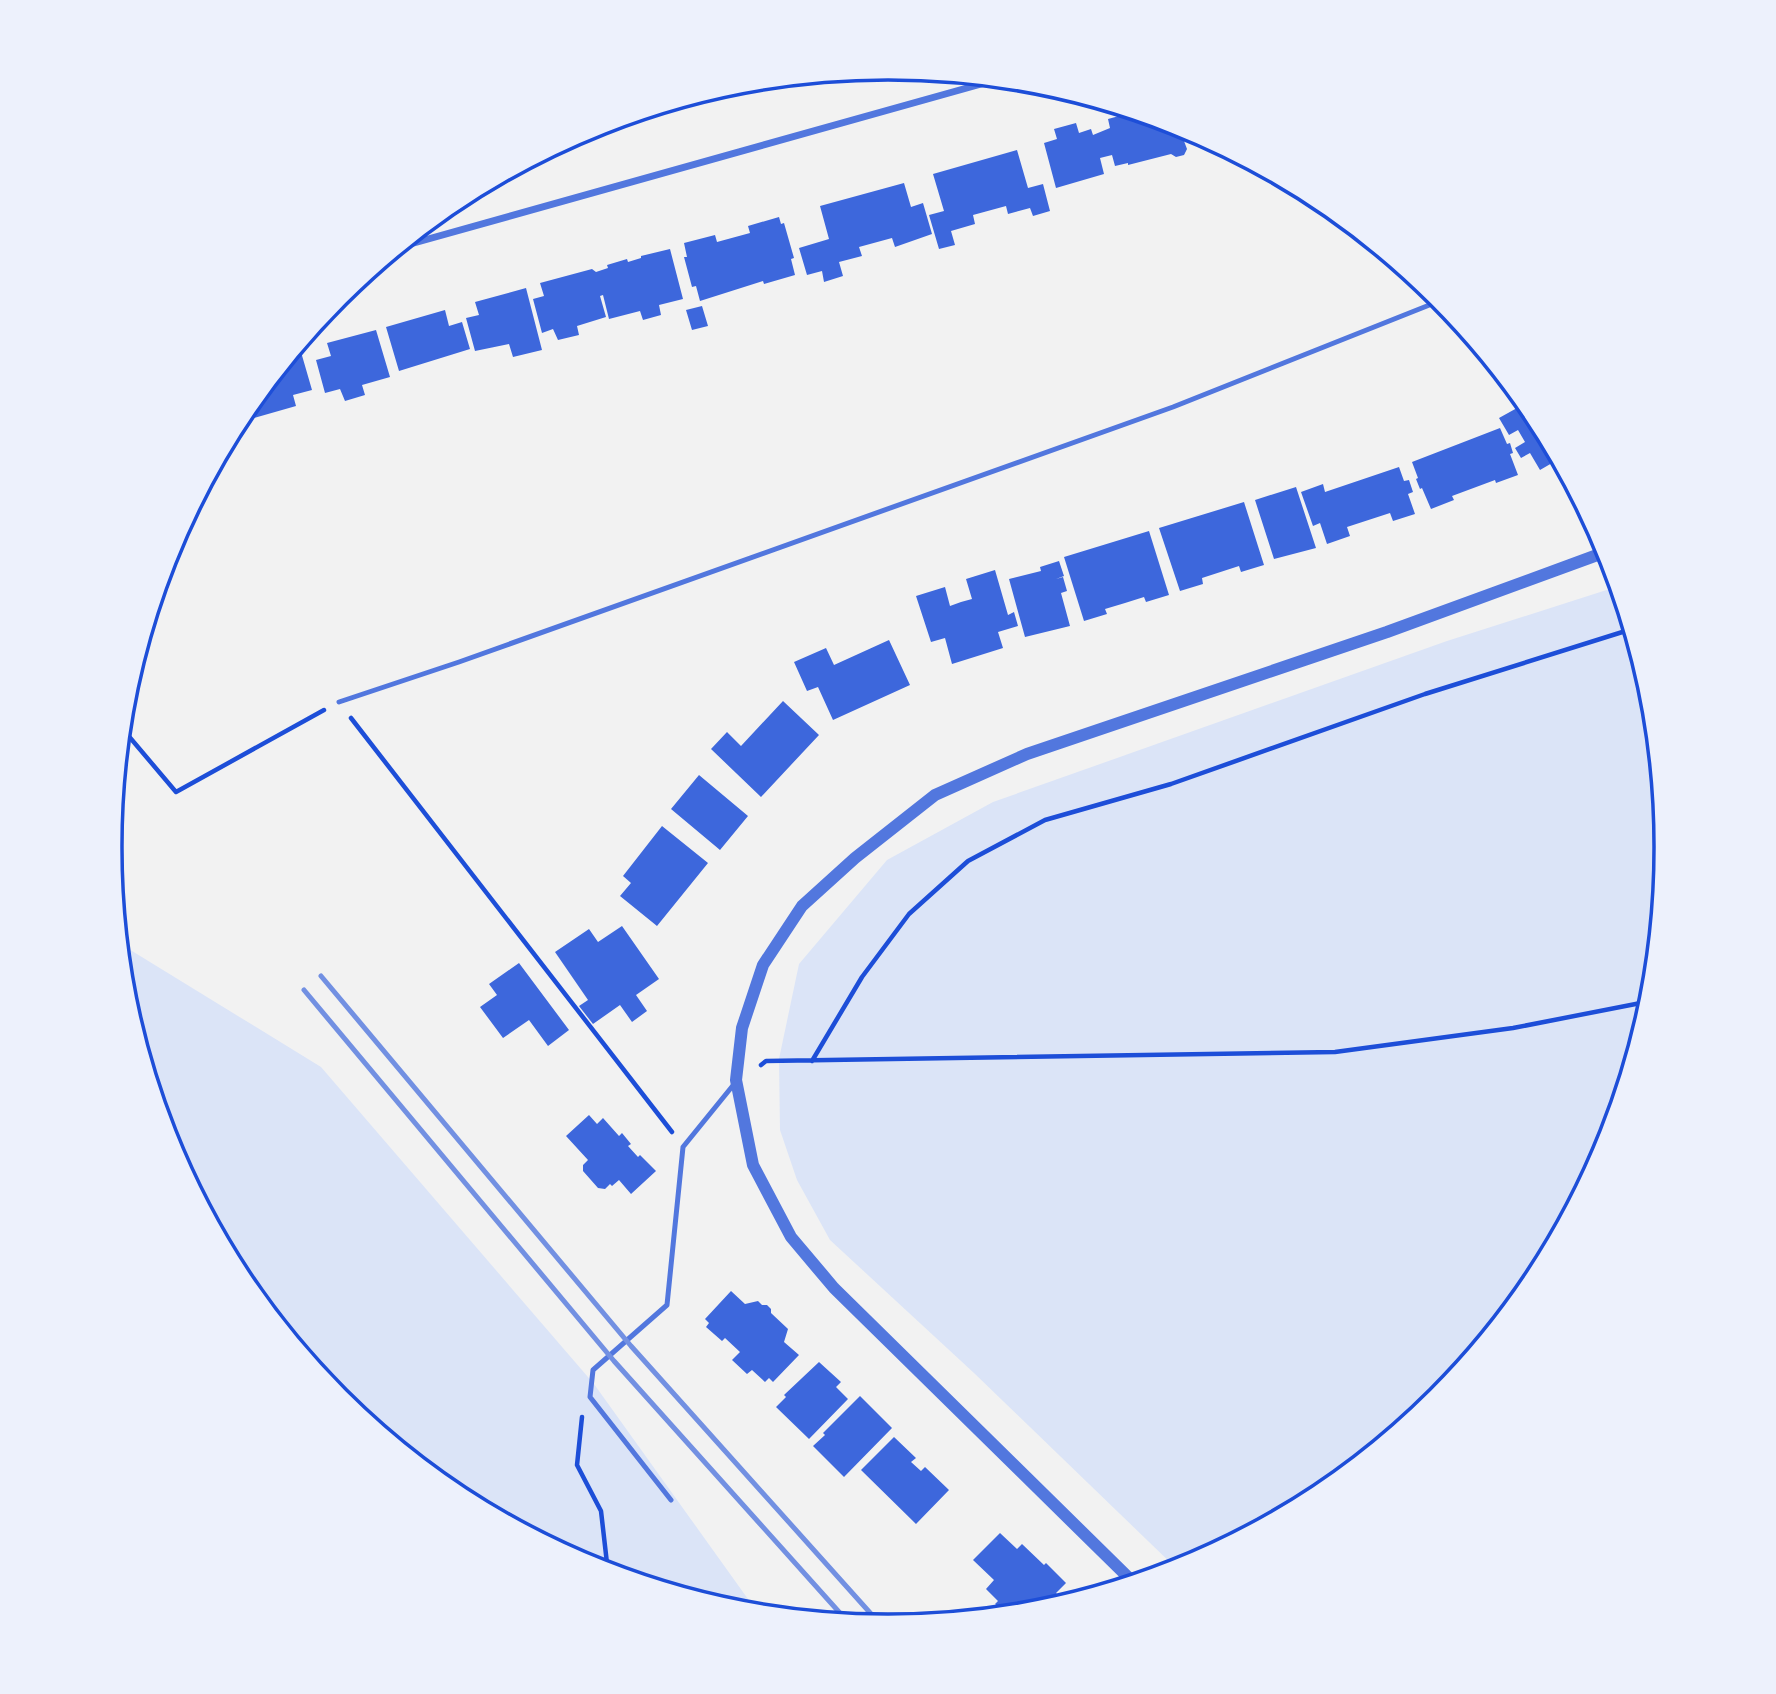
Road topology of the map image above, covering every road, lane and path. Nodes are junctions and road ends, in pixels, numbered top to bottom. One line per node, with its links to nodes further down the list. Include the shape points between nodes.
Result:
1 (975, 86): 2 (street)
2 (417, 242)
3 (1430, 305): 6 (lane, via 1160,412)
4 (1596, 555): 10 (street, via 1027,754 935,795 802,906 763,965 742,1028)
5 (1623, 632): 9 (path, via 1425,694 1171,784 1045,820 968,861 909,914 862,977)
6 (339, 702): 7 (path, via 176,792); 11 (path)
7 (130, 737)
8 (1638, 1003): 9 (path, via 1513,1028 1335,1052)
9 (812, 1061): 10 (path, via 766,1061)
10 (737, 1080): 11 (lane); 15 (street, via 754,1165 790,1237 834,1288)
11 (683, 1147): 12 (lane, via 667,1306 593,1370)
12 (590, 1397): 13 (lane); 14 (path, via 581,1420 577,1465 601,1511)
13 (671, 1500)
14 (607, 1559)
15 (1125, 1576)

